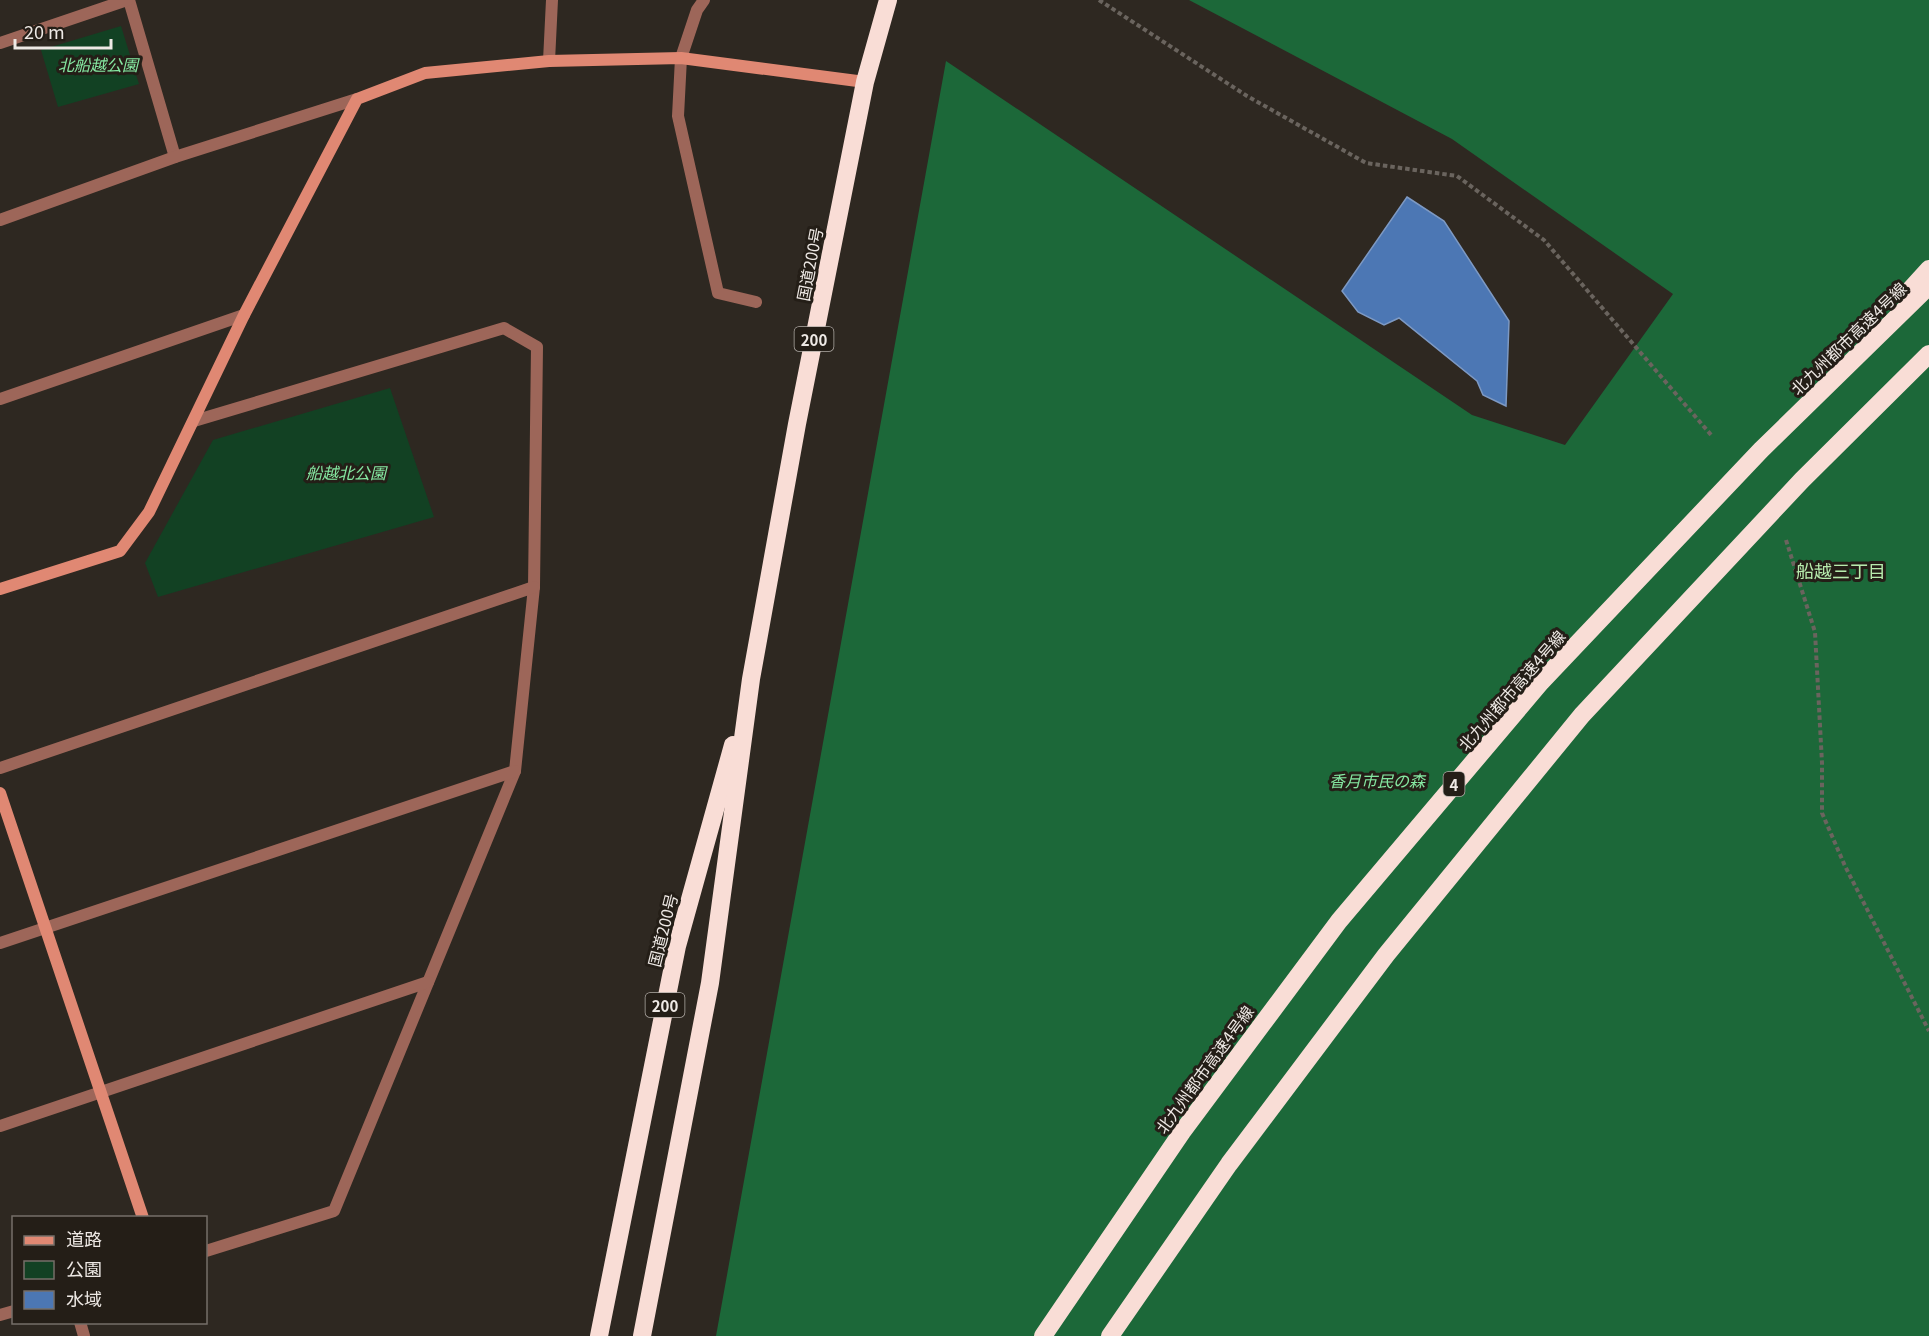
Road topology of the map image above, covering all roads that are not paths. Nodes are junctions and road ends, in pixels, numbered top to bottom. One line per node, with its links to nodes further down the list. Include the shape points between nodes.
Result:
1 (128, 0): 5 (street); 10 (street)
2 (552, 0): 7 (street)
3 (704, 0): 6 (street)
4 (888, 0): 8 (highway, 国道200号 / 200)
5 (0, 43)
6 (681, 58): 7 (street); 8 (street); 14 (street, via 678,116 718,293)
7 (549, 61): 9 (street, via 425,73)
8 (865, 82): 24 (highway, 国道200号 / 200)
9 (357, 99): 10 (street); 15 (street)
10 (175, 157): 11 (street)
11 (0, 220)
12 (1929, 269): 20 (highway)
13 (1929, 286): 20 (highway, 北九州都市高速4号線 / 4)
14 (756, 302)
15 (244, 315): 18 (street); 19 (street)
16 (1929, 354): 21 (highway)
17 (1929, 369): 21 (highway)
18 (0, 399)
19 (194, 421): 22 (street, via 504,328 537,347); 23 (street, via 149,512 120,551)
20 (1761, 450): 37 (highway, 北九州都市高速4号線 / 4, via 1541,682 1339,921 1182,1132)
21 (1802, 480): 38 (highway, via 1582,715 1393,946 1229,1164)
22 (534, 587): 25 (street); 26 (street)
23 (0, 589)
24 (751, 679): 35 (highway, 国道200号 / 200, via 677,946); 36 (highway, 国道200号 / 200, via 710,983)
25 (0, 768)
26 (515, 771): 28 (street); 30 (street)
27 (0, 794): 28 (street)
28 (44, 927): 29 (street); 31 (street)
29 (0, 943)
30 (428, 982): 31 (street); 34 (street, via 334,1211)
31 (101, 1091): 32 (street); 33 (street)
32 (0, 1126)
33 (142, 1216)
34 (207, 1251)
35 (599, 1336)
36 (642, 1336)
37 (1043, 1336)
38 (1110, 1336)

